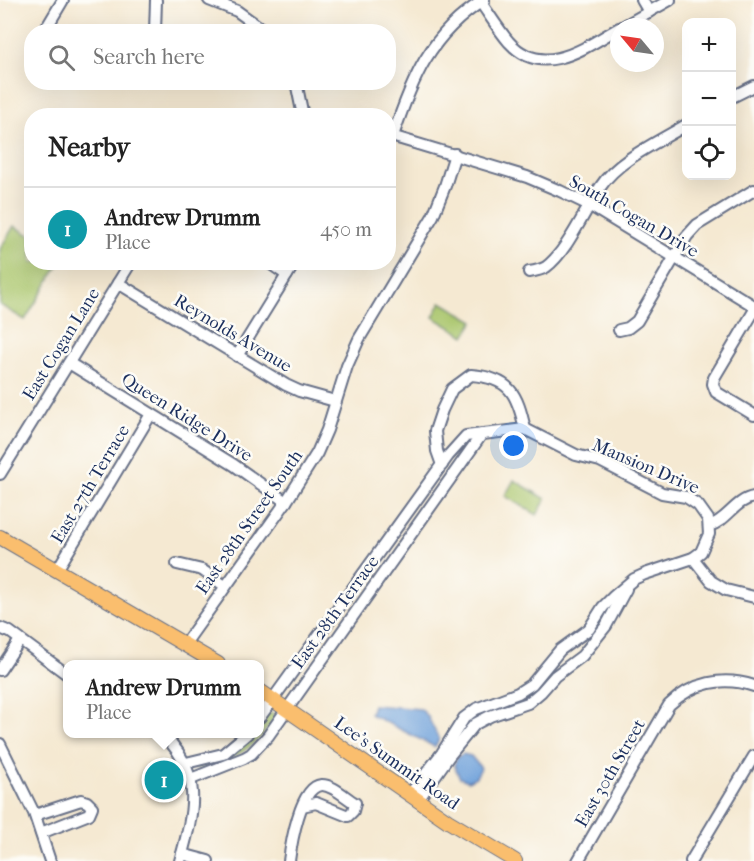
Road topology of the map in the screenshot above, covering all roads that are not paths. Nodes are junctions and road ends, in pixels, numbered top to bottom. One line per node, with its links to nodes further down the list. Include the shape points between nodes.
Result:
1 (63, 0): 9 (street)
2 (156, 0): 10 (street)
3 (209, 0): 11 (street, via 237,11)
4 (642, 0): 7 (street)
5 (670, 0): 7 (street)
6 (481, 1): 12 (street, via 514,46 527,55 548,59 571,55); 17 (street, via 452,24 428,53)
7 (649, 12): 8 (street)
8 (638, 18)
9 (49, 24)
10 (155, 24)
11 (255, 24)
12 (610, 34)
13 (754, 86): 15 (street)
14 (298, 90): 16 (street)
15 (736, 95)
16 (301, 108)
17 (396, 123)
18 (685, 126): 22 (street, via 624,164 602,184)
19 (396, 137): 20 (street, South Cogan Drive)
20 (455, 154): 22 (street, South Cogan Drive, via 527,177); 35 (street, East 28th Street South, via 433,216 359,339)
21 (754, 190): 23 (street, via 698,225)
22 (589, 205): 23 (street, South Cogan Drive); 27 (street, via 548,266)
23 (673, 257): 30 (street, South Cogan Drive); 32 (street, via 637,321)
24 (126, 270): 29 (street, East Cogan Lane)
25 (280, 270): 28 (street)
26 (290, 270): 28 (street)
27 (529, 272)
28 (287, 275): 33 (street)
29 (118, 283): 33 (street, Reynolds Avenue); 34 (street, East Cogan Lane)
30 (754, 306)
31 (754, 311): 37 (street, via 713,386 716,392)
32 (619, 330)
33 (237, 356): 35 (street, Reynolds Avenue, via 286,385)
34 (69, 363): 36 (street, Queen Ridge Drive); 41 (street, East Cogan Lane)
35 (335, 401): 43 (street, East 28th Street South, via 318,453)
36 (151, 414): 43 (street, Queen Ridge Drive); 48 (street, East 27th Terrace)
37 (754, 415)
38 (525, 429): 39 (street, East 28th Terrace); 40 (street, via 516,397 507,385 488,376 471,375 452,389 435,431); 44 (street, Mansion Drive, via 662,493 686,497 698,505)
39 (482, 434): 40 (street, East 28th Terrace, via 466,436); 61 (street, East 28th Terrace)
40 (442, 465): 60 (street, East 28th Terrace)
41 (0, 474)
42 (754, 497): 44 (street, via 745,498)
43 (286, 502): 50 (street, East 28th Street South)
44 (709, 526): 46 (street, via 701,552)
45 (0, 537): 48 (main road)
46 (693, 558): 49 (street); 51 (street, via 711,581 726,590)
47 (177, 564): 50 (street, via 202,570)
48 (57, 570): 54 (main road)
49 (634, 579): 69 (street, via 606,626 582,656 528,703 475,724); 69 (street, via 603,607 589,629 560,650 532,684 464,718)
50 (225, 586): 54 (street, East 28th Street South)
51 (754, 597)
52 (0, 628): 53 (street)
53 (20, 640): 56 (street); 57 (street)
54 (184, 645): 55 (main road)
55 (211, 660)
56 (0, 670)
57 (63, 671)
58 (754, 686): 78 (street, East 30th Street, via 716,681 685,692 672,702)
59 (264, 694): 60 (main road, Lee's Summit Road)
60 (274, 700): 61 (main road, Lee's Summit Road); 62 (street, East 28th Terrace)
61 (286, 708): 68 (street, East 28th Terrace, via 251,754); 69 (main road, Lee's Summit Road)
62 (264, 712)
63 (166, 738): 67 (street)
64 (243, 738): 67 (street, via 223,754)
65 (0, 744): 71 (street)
66 (754, 756): 79 (street)
67 (186, 763): 68 (street)
68 (191, 779): 73 (street, via 192,806)
69 (414, 797): 77 (main road, Lee's Summit Road)
70 (302, 806): 70 (street, via 322,785 355,803 348,816 316,803); 76 (street, via 293,831)
71 (35, 815): 72 (street); 72 (street, via 81,800 92,807 89,814)
72 (41, 833): 74 (street)
73 (181, 857): 75 (street)
74 (50, 861)
75 (208, 861)
76 (289, 861)
77 (516, 861)
78 (578, 861)
79 (691, 861)

